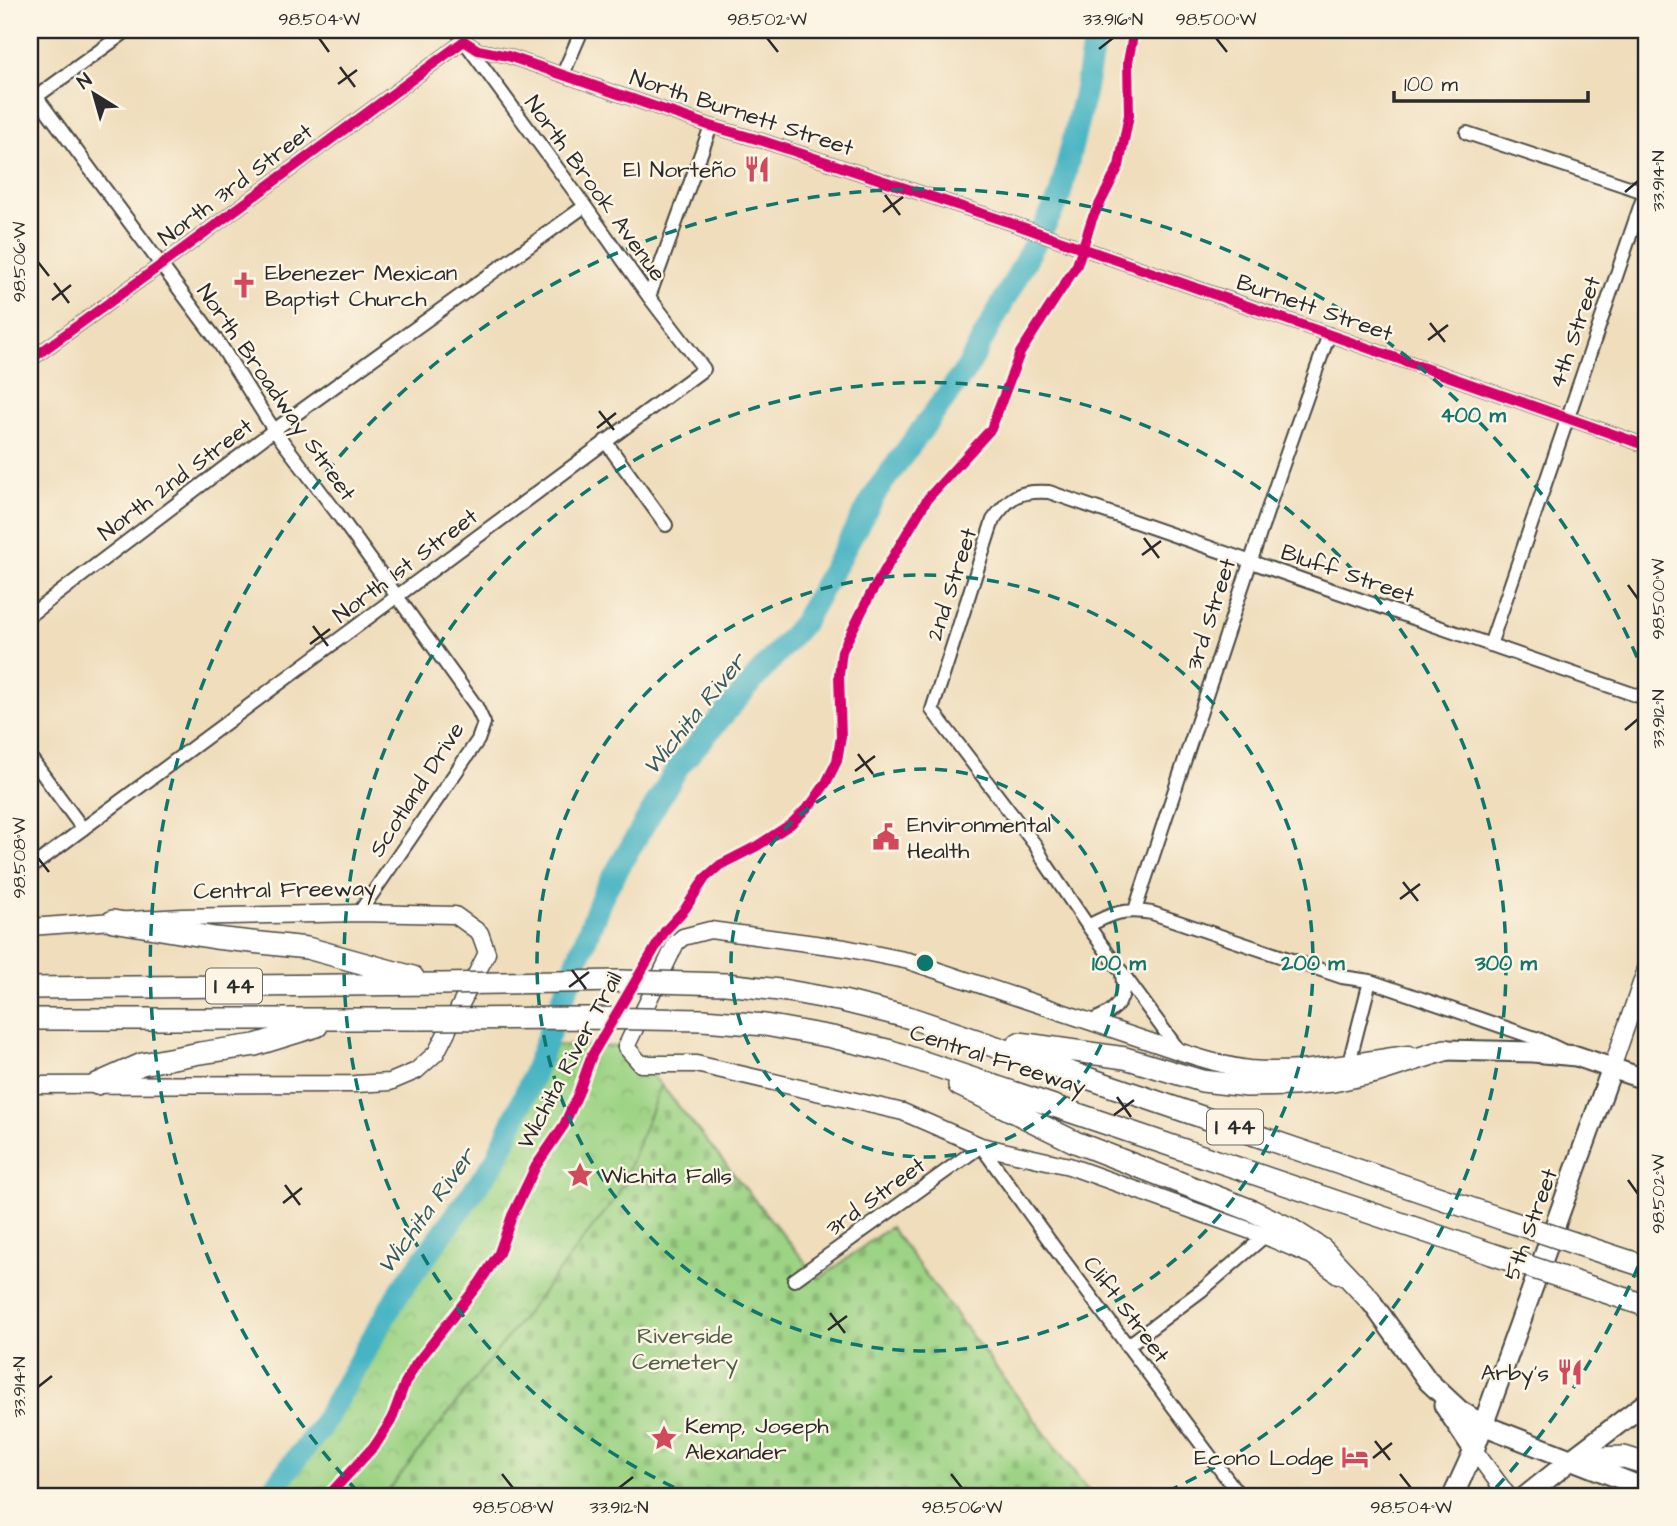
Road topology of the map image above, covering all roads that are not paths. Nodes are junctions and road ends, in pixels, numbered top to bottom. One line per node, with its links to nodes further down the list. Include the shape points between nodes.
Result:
1 (128, 30): 5 (street)
2 (582, 30): 4 (street)
3 (460, 35): 4 (street, North Burnett Street, via 478,50); 9 (street, North Brook Avenue); 11 (street, North 3rd Street)
4 (563, 74): 6 (street, North Burnett Street)
5 (32, 95): 11 (street, North Broadway Street)
6 (711, 126): 10 (street, North Burnett Street); 12 (street)
7 (1467, 133): 8 (street)
8 (1646, 193): 16 (street, 4th Street)
9 (585, 206): 12 (street, North Brook Avenue); 17 (street, North 2nd Street)
10 (1008, 222): 13 (street, Burnett Street)
11 (161, 265): 14 (street, North 3rd Street); 17 (street, North Broadway Street, via 219,343)
12 (649, 297): 15 (street, North Brook Avenue)
13 (1329, 334): 16 (street, Burnett Street); 22 (street, 3rd Street)
14 (30, 360)
15 (704, 369): 18 (street, North 1st Street)
16 (1567, 418): 19 (street, Burnett Street); 25 (street, 4th Street)
17 (274, 430): 23 (street, North Broadway Street); 24 (street, North 2nd Street)
18 (606, 441): 21 (street); 23 (street, North 1st Street)
19 (1647, 446)
20 (1034, 491): 22 (street, Bluff Street, via 1049,492); 34 (street, 2nd Street, via 1004,504 993,520 932,709 1036,846)
21 (666, 525)
22 (1250, 561): 25 (street, Bluff Street); 31 (street, 3rd Street)
23 (397, 598): 27 (street, North Broadway Street); 29 (street, North 1st Street)
24 (30, 615)
25 (1490, 645): 26 (street, Bluff Street)
26 (1647, 699)
27 (484, 723): 32 (street, Scotland Drive, via 478,740)
28 (30, 757): 29 (street)
29 (83, 829): 30 (street, North 1st Street)
30 (30, 868)
31 (1135, 909): 34 (street); 38 (street, via 1342,977)
32 (359, 913): 33 (main road, Central Freeway); 52 (main road, Central Freeway, via 455,915 480,933 487,953 436,1054 415,1071 390,1082 355,1084)
33 (113, 921): 35 (main road, Central Freeway); 39 (highway, via 307,948)
34 (1087, 926): 37 (street)
35 (30, 927)
36 (1647, 966): 50 (main road, 5th Street)
37 (1122, 972): 43 (street, via 1123,992 1115,1009); 47 (street)
38 (1370, 981): 48 (street); 49 (street)
39 (439, 984): 40 (highway, Central Freeway / I 44); 44 (highway, Central Freeway / I 44, bridge, via 726,984 843,1001)
40 (30, 988)
41 (30, 1019): 42 (highway, Central Freeway / I 44)
42 (338, 1020): 45 (highway, Central Freeway / I 44, bridge, via 704,1020 779,1028); 52 (highway, via 255,1045 142,1064)
43 (1089, 1022): 47 (main road); 54 (main road, via 909,961 710,930 676,943 626,1047 641,1064 696,1064 903,1112)
44 (968, 1036): 46 (highway, via 1125,1058 1202,1081 1247,1086 1332,1081); 56 (highway, Central Freeway / I 44, bridge)
45 (891, 1051): 58 (highway, via 1075,1142 1289,1228 1322,1249); 59 (highway, Central Freeway / I 44, bridge)
46 (1445, 1051): 48 (main road); 49 (main road)
47 (1181, 1052): 49 (main road, via 1249,1069)
48 (1576, 1056): 50 (main road)
49 (1349, 1063)
50 (1612, 1068): 51 (main road); 63 (main road, 5th Street)
51 (1647, 1080)
52 (97, 1084): 53 (main road, Central Freeway)
53 (30, 1085)
54 (981, 1146): 55 (main road, via 1069,1166); 57 (street, 3rd Street); 60 (street, Clift Street)
55 (1265, 1236): 58 (main road, via 1312,1256); 60 (street)
56 (1647, 1267)
57 (794, 1280)
58 (1370, 1300): 61 (main road)
59 (1647, 1306)
60 (1128, 1346): 68 (street, Clift Street)
61 (1429, 1381): 63 (main road, via 1459,1410); 64 (main road)
62 (1647, 1402): 65 (main road)
63 (1483, 1425): 64 (main road, 5th Street); 65 (main road)
64 (1474, 1450): 69 (main road, 5th Street); 70 (main road)
65 (1572, 1459): 66 (highway, via 1624,1457); 67 (main road); 71 (main road)
66 (1647, 1464)
67 (1647, 1489)
68 (1240, 1496)
69 (1453, 1496)
70 (1508, 1496)
71 (1526, 1496)

